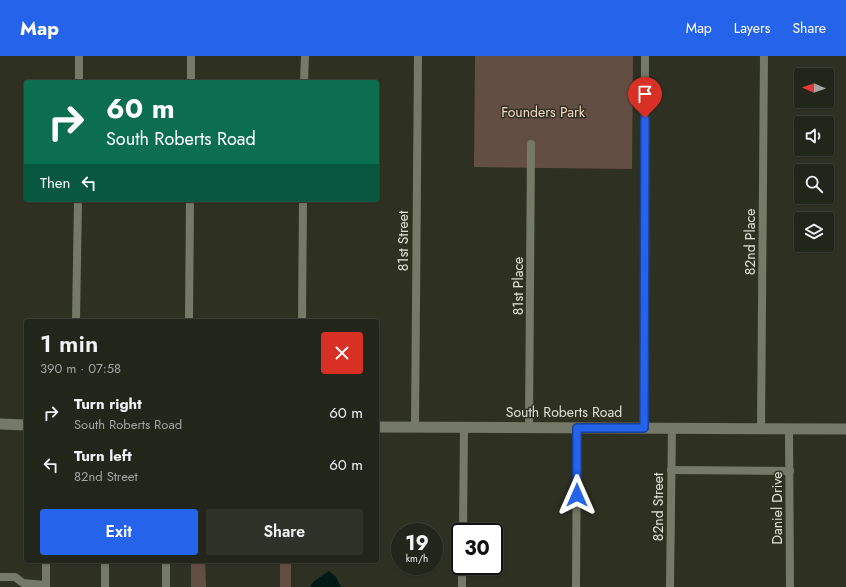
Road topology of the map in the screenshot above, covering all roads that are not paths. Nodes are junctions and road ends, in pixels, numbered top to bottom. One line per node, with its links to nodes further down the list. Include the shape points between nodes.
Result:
1 (79, 56): 7 (street)
2 (191, 56): 8 (street)
3 (305, 56): 9 (street)
4 (418, 56): 20 (street, 81st Street)
5 (645, 56): 24 (street)
6 (764, 56): 26 (street, 82nd Place)
7 (79, 80)
8 (191, 80)
9 (304, 80)
10 (531, 144): 22 (street, 81st Place)
11 (78, 202): 14 (street)
12 (190, 202): 15 (street)
13 (303, 202): 16 (street)
14 (76, 319)
15 (189, 319)
16 (302, 319)
17 (0, 424): 18 (street)
18 (24, 424)
19 (379, 427): 20 (street, South Roberts Road)
20 (414, 427): 21 (street, South Roberts Road)
21 (464, 427): 22 (street, South Roberts Road); 31 (street)
22 (529, 427): 23 (street, South Roberts Road)
23 (577, 428): 24 (street, South Roberts Road); 41 (street)
24 (644, 428): 25 (street, South Roberts Road)
25 (672, 428): 26 (street, South Roberts Road); 29 (street, 82nd Street)
26 (761, 428): 27 (street, South Roberts Road)
27 (789, 429): 28 (street, South Roberts Road); 30 (street, Daniel Drive)
28 (846, 429)
29 (672, 470): 30 (street); 42 (street, 82nd Street)
30 (790, 471): 43 (street, Daniel Drive)
31 (463, 523)
32 (46, 563): 37 (street)
33 (105, 563): 38 (street)
34 (166, 563): 39 (street)
35 (462, 575): 40 (street)
36 (0, 577): 37 (street, via 16,577 23,583)
37 (46, 586)
38 (105, 587)
39 (166, 587)
40 (462, 587)
41 (576, 587)
42 (670, 587)
43 (790, 587)

